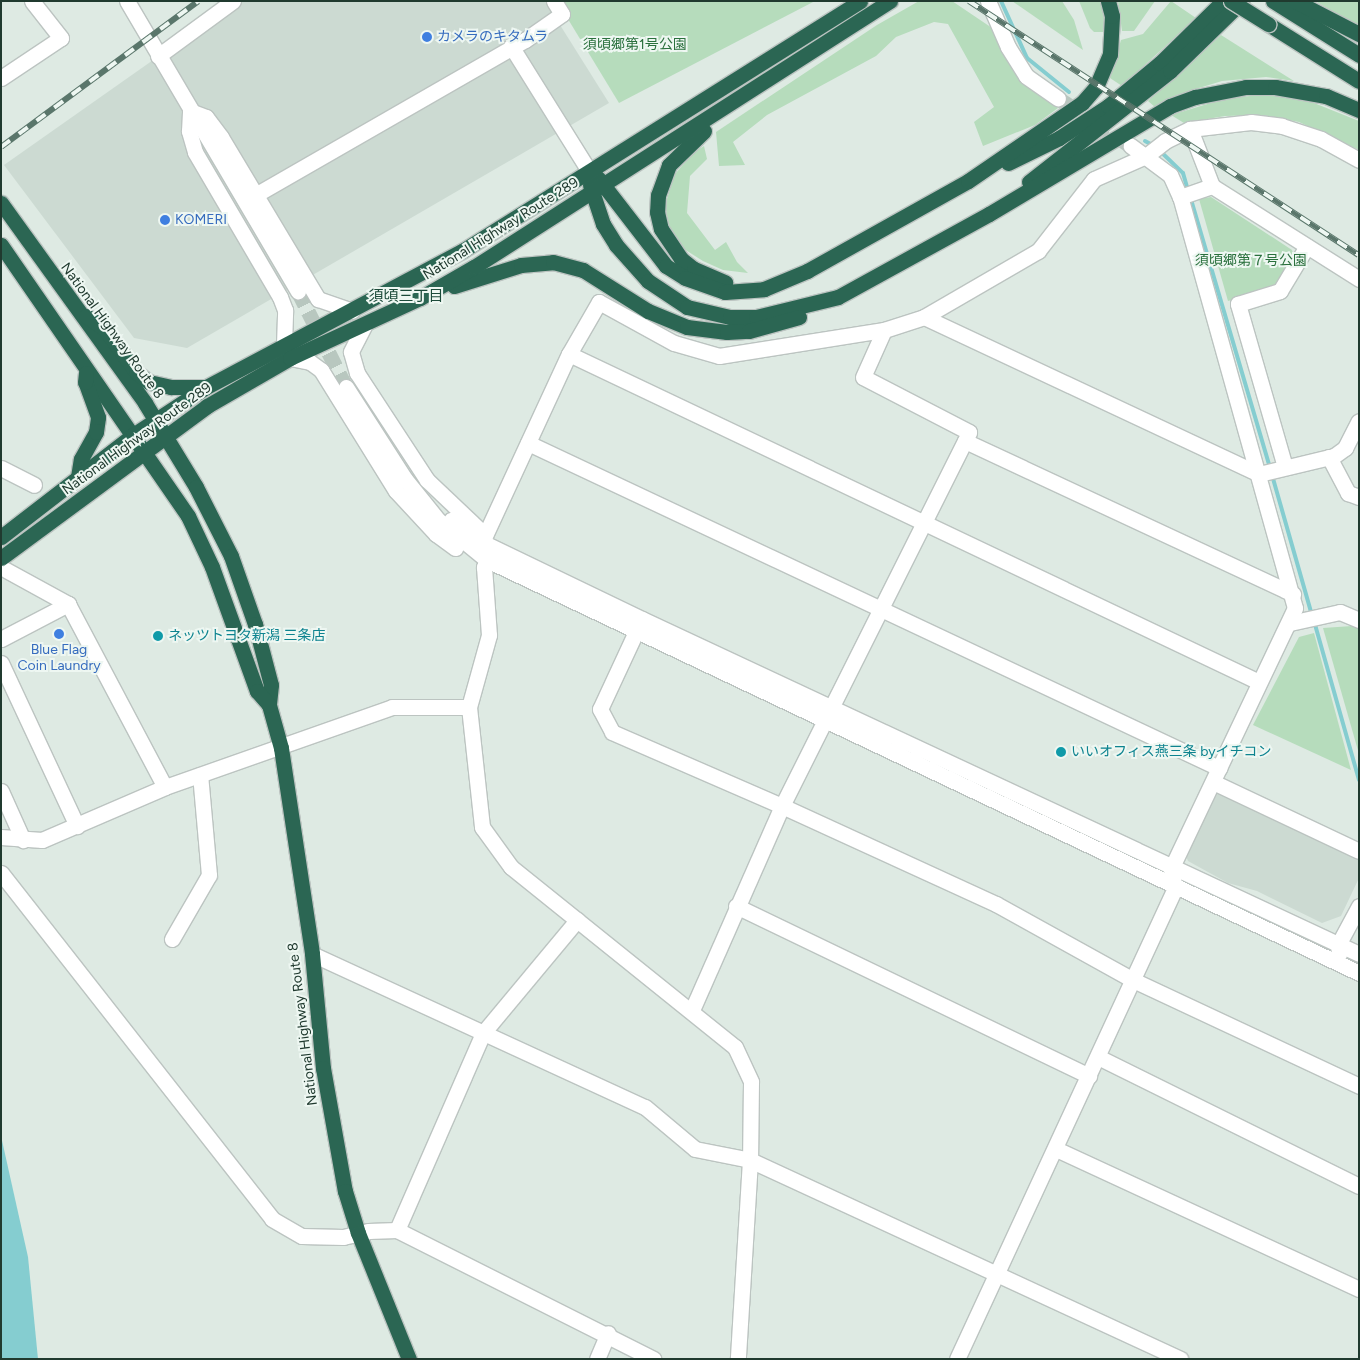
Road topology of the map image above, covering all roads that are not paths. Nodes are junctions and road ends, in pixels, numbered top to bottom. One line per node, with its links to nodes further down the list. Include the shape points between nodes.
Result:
1 (32, 1): 18 (street, via 61,38)
2 (127, 1): 16 (street)
3 (232, 1): 16 (street)
4 (554, 1): 14 (street, via 562,14)
5 (860, 1): 27 (highway, National Highway Route 289)
6 (890, 1): 17 (highway, National Highway Route 289)
7 (988, 1): 20 (street, via 1008,47 1026,76)
8 (1108, 1): 28 (highway, via 1112,16 1110,54 1096,88 1063,116)
9 (1223, 1): 28 (highway, via 1160,63 1108,106 1051,142)
10 (1230, 1): 19 (highway, bridge)
11 (1242, 1): 35 (highway, via 1170,71)
12 (1283, 3): 13 (highway); 15 (highway)
13 (1359, 34)
14 (511, 46): 27 (street); 32 (street)
15 (1359, 55)
16 (158, 56): 22 (street)
17 (774, 77): 29 (highway, National Highway Route 289); 39 (highway, via 679,152 662,179 657,212 661,229 670,245 694,269 728,283 766,285)
18 (1, 78)
19 (1359, 81)
20 (1058, 98)
21 (1359, 110): 35 (highway, via 1326,96 1275,87 1246,87 1195,97 1170,106)
22 (190, 111): 32 (street, via 206,118); 40 (street); 48 (street, via 189,131 195,152 280,297 285,310)
23 (1190, 129): 25 (street, via 1166,140); 26 (street, via 1251,122 1282,126 1321,139); 30 (street)
24 (1131, 146): 25 (street)
25 (1147, 154): 33 (street, via 1170,175); 45 (street, via 1094,179 1038,251)
26 (1359, 160)
27 (589, 171): 29 (highway); 31 (highway); 44 (highway, National Highway Route 289, via 462,251)
28 (968, 181): 39 (highway)
29 (605, 184): 31 (highway, National Highway Route 289); 39 (highway, via 651,249 666,266 684,278 725,292 744,292)
30 (1206, 188): 33 (street); 37 (street)
31 (591, 193): 41 (highway, via 604,224 631,263 661,290 687,307 730,317 756,317); 42 (highway, National Highway Route 289)
32 (257, 194): 44 (street, via 318,299)
33 (1182, 197): 63 (street)
34 (1, 203): 43 (highway, National Highway Route 8)
35 (989, 214): 41 (highway)
36 (1, 245): 51 (highway, National Highway Route 8)
37 (1307, 246): 38 (street); 63 (street, via 1280,291 1238,304)
38 (1359, 279)
39 (785, 282)
40 (298, 291)
41 (838, 297): 42 (highway, via 769,327 735,332 707,330 687,327 648,311 583,270 568,264 538,261)
42 (420, 298): 46 (highway, National Highway Route 289)
43 (78, 311): 52 (highway, via 104,328 136,372 149,382 171,387); 54 (highway, National Highway Route 8)
44 (352, 312): 48 (highway, National Highway Route 289)
45 (924, 317): 47 (street); 63 (street)
46 (365, 324): 50 (highway, National Highway Route 289); 70 (street, via 351,352 357,373 427,480)
47 (884, 330): 49 (street, via 719,356 674,344 599,302); 58 (street, via 863,377 969,432)
48 (284, 344): 52 (highway, National Highway Route 289)
49 (569, 354): 59 (street); 68 (street)
50 (290, 358): 57 (highway, National Highway Route 289, via 206,406); 71 (street, via 310,362 321,370 396,491 436,534)
51 (87, 368): 56 (highway, National Highway Route 8); 64 (highway, via 85,382 98,417 96,432 81,460)
52 (206, 387): 54 (highway, National Highway Route 289)
53 (346, 387): 65 (street)
54 (155, 419): 56 (highway, National Highway Route 289); 57 (highway, National Highway Route 8)
55 (1359, 420): 61 (street, via 1345,448)
56 (133, 435): 60 (highway, National Highway Route 8); 64 (highway, National Highway Route 289)
57 (166, 436): 60 (highway, National Highway Route 289); 82 (highway, National Highway Route 8, via 231,556 255,624 271,685)
58 (965, 441): 68 (street); 73 (street)
59 (528, 443): 70 (street); 75 (street)
60 (144, 452): 72 (highway, National Highway Route 289); 82 (highway, National Highway Route 8, via 196,532 228,608 256,691)
61 (1329, 457): 63 (street); 67 (street, via 1348,492)
62 (1, 468): 66 (street)
63 (1272, 470): 73 (street)
64 (78, 477): 69 (highway, National Highway Route 289)
65 (405, 479): 70 (street, via 439,510); 71 (street, via 453,535)
66 (34, 485)
67 (1359, 497)
68 (925, 522): 75 (street); 81 (street)
69 (1, 537)
70 (483, 538): 78 (street)
71 (486, 563): 78 (street); 83 (street, via 489,634)
72 (4, 564): 74 (street)
73 (1293, 594): 77 (street, via 1295,608)
74 (68, 604): 79 (street); 89 (street)
75 (882, 610): 84 (street); 86 (street)
76 (1359, 620): 77 (street, via 1340,612)
77 (1290, 623): 81 (street)
78 (639, 625): 84 (street); 91 (street, via 600,709 612,732)
79 (1, 639)
80 (1, 663): 92 (street)
81 (1259, 682): 86 (street)
82 (269, 705): 85 (highway, National Highway Route 8)
83 (469, 707): 85 (street, via 392,707); 101 (street, via 482,827 511,866)
84 (830, 714): 91 (street); 96 (street); 98 (street)
85 (281, 748): 87 (street); 105 (highway, National Highway Route 8)
86 (1219, 768): 88 (street)
87 (200, 775): 89 (street); 102 (street, via 209,875)
88 (1213, 782): 95 (street); 96 (street)
89 (165, 787): 92 (street)
90 (1, 791): 94 (street)
91 (782, 806): 99 (street); 108 (street, via 996,904)
92 (78, 826): 94 (street, via 42,840)
93 (1, 837): 94 (street)
94 (23, 840)
95 (1359, 851)
96 (1171, 869): 98 (street); 103 (street, via 1269,910)
97 (1, 873): 118 (street, via 272,1220 302,1236)
98 (1176, 888): 106 (street); 108 (street)
99 (736, 906): 109 (street); 112 (street)
100 (1359, 906): 103 (street)
101 (577, 920): 109 (street); 110 (street)
102 (172, 939)
103 (1338, 945): 104 (street); 106 (street)
104 (1357, 950): 106 (street)
105 (312, 954): 110 (street); 118 (highway, National Highway Route 8, via 322,1068)
106 (1340, 965): 107 (street)
107 (1359, 973)
108 (1133, 980): 111 (street); 113 (street)
109 (692, 1010): 115 (street, via 735,1047 745,1065 751,1082)
110 (483, 1033): 115 (street, via 645,1107 696,1149); 117 (street)
111 (1098, 1057): 112 (street); 116 (street)
112 (1089, 1076): 114 (street)
113 (1359, 1086)
114 (1056, 1149): 119 (street); 120 (street)
115 (750, 1160): 119 (street); 125 (street)
116 (1359, 1186)
117 (398, 1230): 118 (street); 121 (street)
118 (351, 1235): 122 (highway, National Highway Route 8)
119 (995, 1275): 126 (street); 127 (street)
120 (1359, 1289)
121 (608, 1333): 123 (street); 124 (street)
122 (409, 1359)
123 (597, 1359)
124 (654, 1359)
125 (738, 1359)
126 (956, 1359)
127 (1180, 1359)

